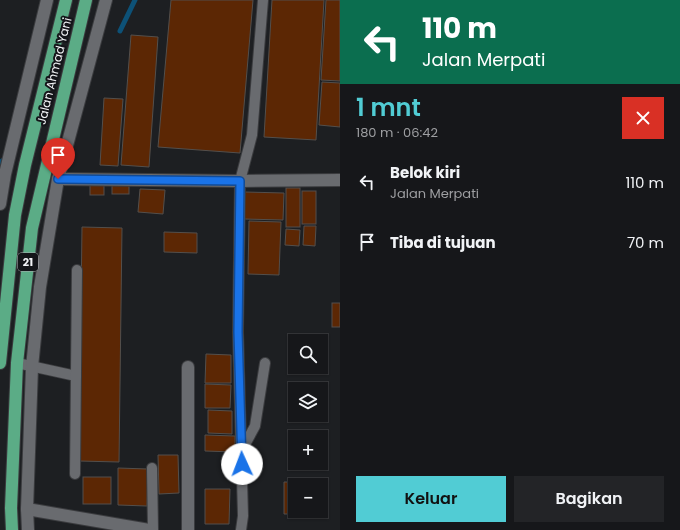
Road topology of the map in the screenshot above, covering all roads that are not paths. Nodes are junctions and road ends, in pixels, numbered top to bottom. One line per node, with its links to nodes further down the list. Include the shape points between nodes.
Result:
1 (47, 0): 9 (street)
2 (66, 0): 11 (highway, Jalan Ahmad Yani / 21, via 15,215)
3 (86, 0): 12 (highway, Jalan Ahmad Yani / 21, via 32,228)
4 (106, 0): 6 (street)
5 (263, 0): 8 (lane, via 252,135)
6 (58, 179): 8 (street); 14 (street, via 40,287)
7 (340, 180): 8 (street)
8 (240, 181): 17 (lane, via 238,332)
9 (0, 204)
10 (77, 270): 16 (lane)
11 (0, 362)
12 (17, 363): 14 (lane); 21 (highway, Jalan Ahmad Yani / 21)
13 (265, 363): 17 (lane, via 255,426)
14 (32, 367): 16 (lane); 20 (street)
15 (188, 367): 25 (street)
16 (76, 376): 19 (lane)
17 (241, 451): 26 (lane)
18 (152, 468): 24 (lane)
19 (75, 474)
20 (27, 509): 22 (street); 23 (street)
21 (12, 530)
22 (28, 530)
23 (149, 530)
24 (153, 530)
25 (188, 530)
26 (242, 530)

